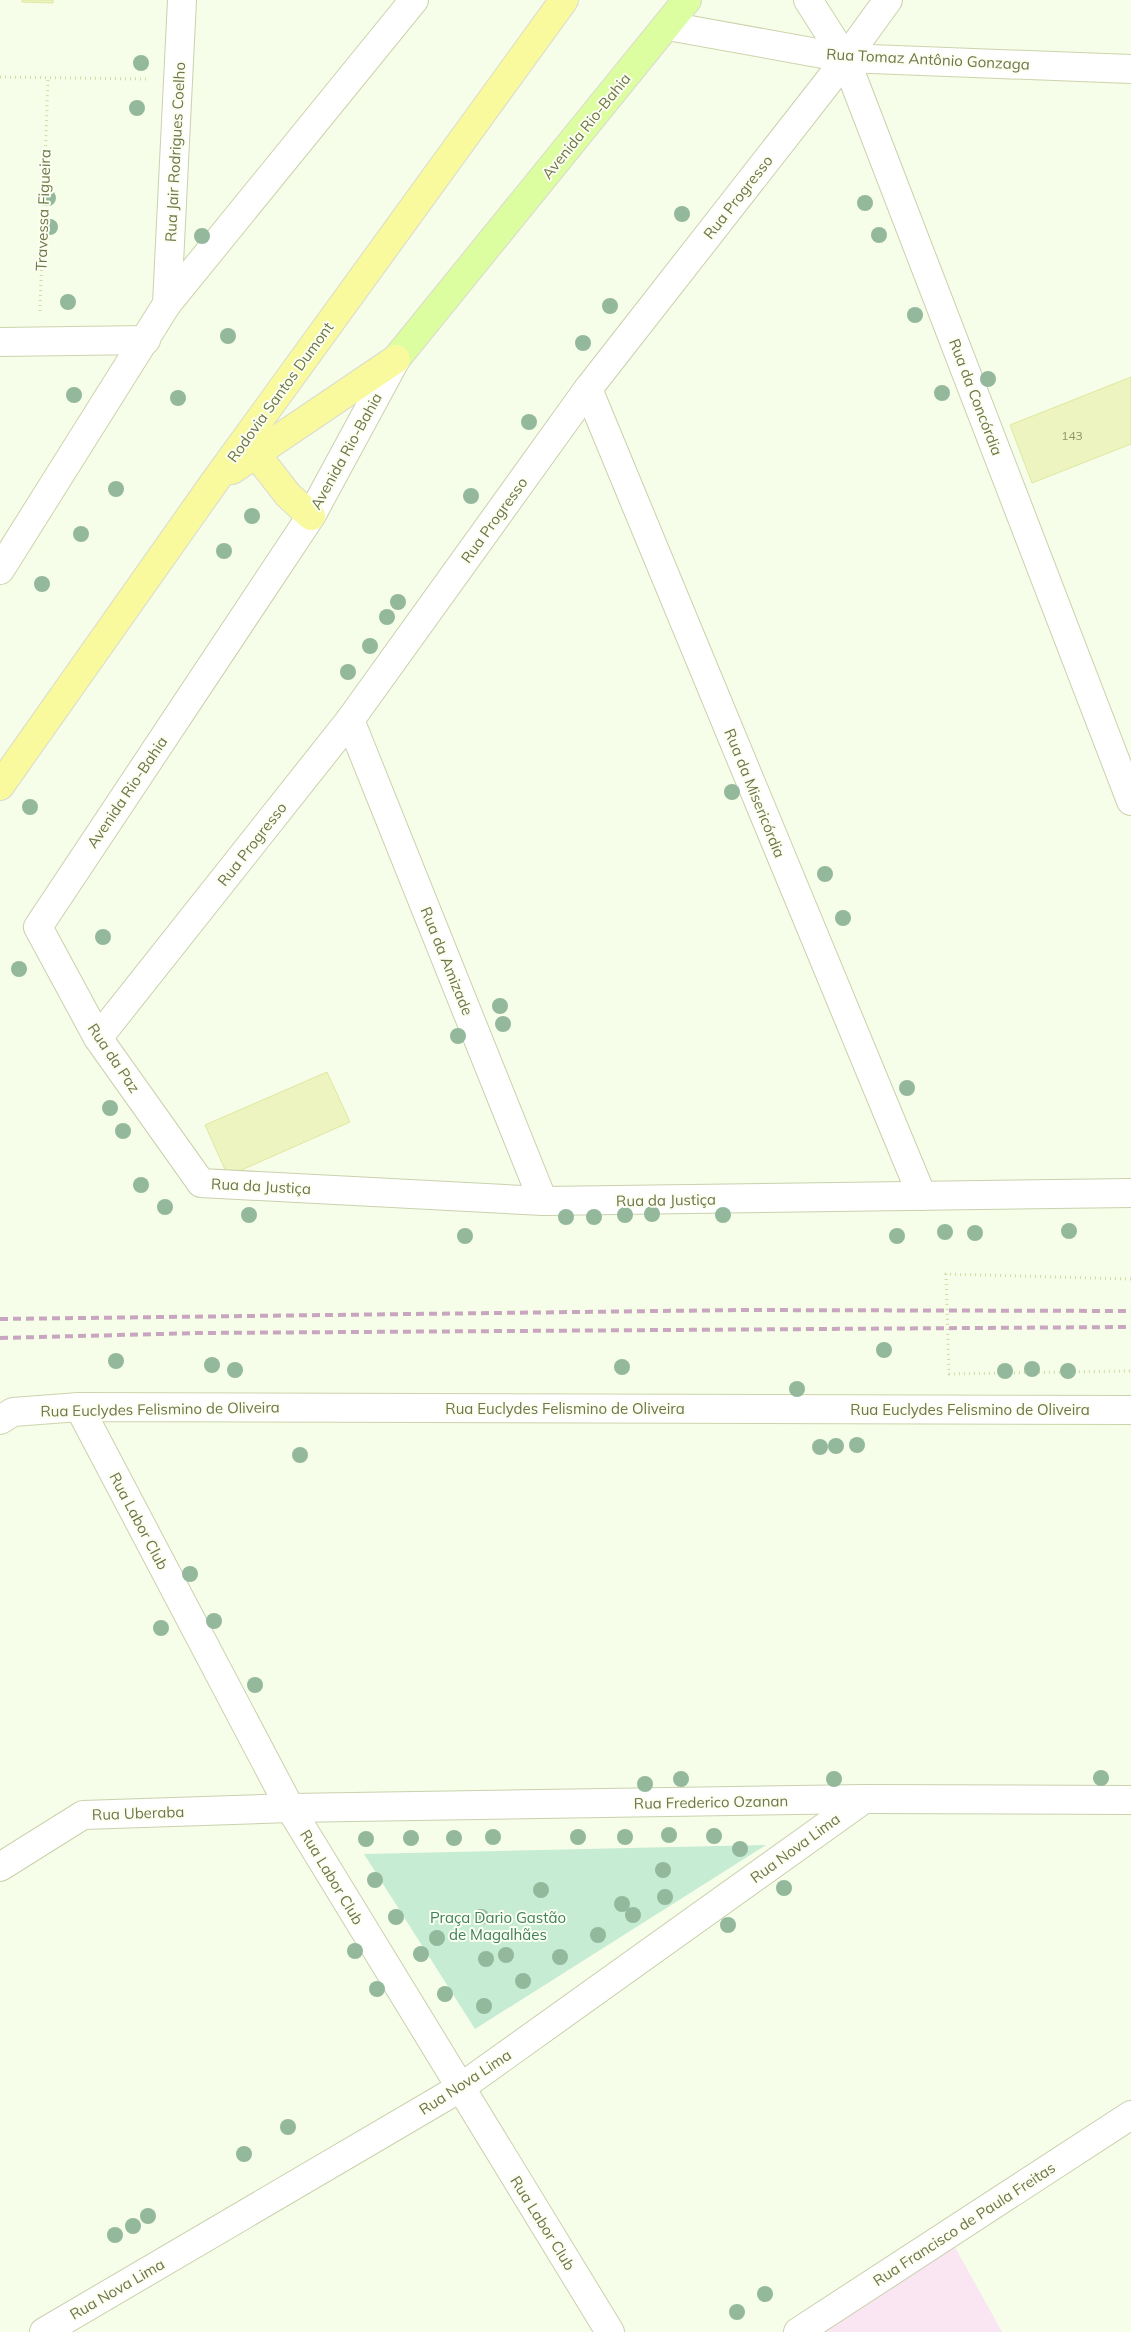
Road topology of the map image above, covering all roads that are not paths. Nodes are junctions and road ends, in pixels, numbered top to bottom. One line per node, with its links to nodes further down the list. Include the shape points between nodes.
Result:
1 (182, 0): 10 (street, Rua Jair Rodrigues Coelho)
2 (414, 0): 10 (street)
3 (564, 0): 16 (highway, Rodovia Santos Dumont)
4 (687, 0): 7 (main road, Avenida Rio-Bahia)
5 (808, 0): 8 (street, Rua da Concórdia)
6 (888, 0): 8 (street, Rua Progresso)
7 (668, 26): 8 (street, Rua Tomaz Antônio Gonzaga); 13 (main road, Avenida Rio-Bahia)
8 (845, 58): 9 (street, Rua Tomaz Antônio Gonzaga); 14 (street, Rua Progresso); 21 (street, Rua da Concórdia)
9 (1131, 69)
10 (168, 304): 11 (street)
11 (146, 340): 12 (street); 18 (street)
12 (0, 342)
13 (396, 359): 15 (highway); 17 (street, Avenida Rio-Bahia)
14 (588, 389): 19 (street, Rua Progresso); 26 (street, Rua da Misericórdia)
15 (256, 454): 16 (highway); 17 (highway, via 288,495)
16 (212, 484): 20 (highway, Rodovia Santos Dumont)
17 (310, 516): 22 (street, Avenida Rio-Bahia)
18 (0, 570)
19 (350, 720): 23 (street, Rua Progresso); 27 (street, Rua da Amizade)
20 (0, 786)
21 (1131, 801)
22 (38, 927): 23 (street, Rua da Paz)
23 (98, 1038): 24 (street, Rua da Paz)
24 (200, 1183): 27 (street, Rua da Justiça)
25 (1131, 1193): 26 (street, Rua da Justiça)
26 (922, 1196): 27 (street, Rua da Justiça)
27 (543, 1201)
28 (79, 1407): 29 (street, Rua Euclydes Felismino de Oliveira); 30 (street, Rua Euclydes Felismino de Oliveira); 33 (street, Rua Labor Club)
29 (1131, 1410)
30 (4, 1415)
31 (864, 1799): 32 (street, Rua Frederico Ozanan); 33 (street, Rua Frederico Ozanan); 35 (street, Rua Nova Lima)
32 (1131, 1800)
33 (290, 1808): 34 (street, Rua Uberaba, via 83,1815); 35 (street, Rua Labor Club)
34 (0, 1867)
35 (460, 2088): 37 (street, Rua Nova Lima); 38 (street, Rua Labor Club)
36 (1131, 2115): 39 (street, Rua Francisco de Paula Freitas)
37 (44, 2332)
38 (610, 2332)
39 (798, 2332)

